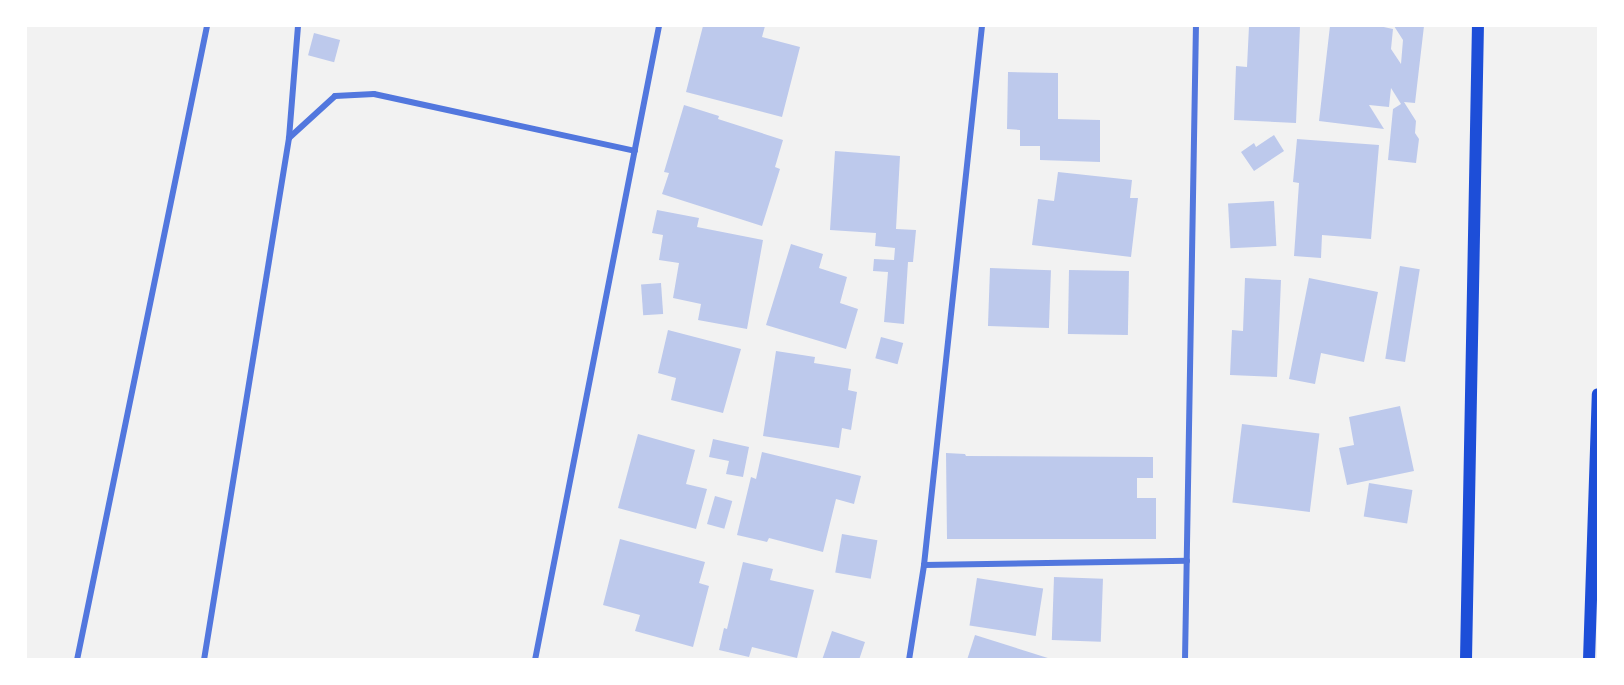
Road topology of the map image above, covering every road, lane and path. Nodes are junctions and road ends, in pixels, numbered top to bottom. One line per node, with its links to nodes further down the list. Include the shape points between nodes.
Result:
1 (207, 26): 12 (street)
2 (298, 26): 7 (street)
3 (659, 26): 8 (street)
4 (982, 26): 11 (street)
5 (1196, 26): 10 (street)
6 (1478, 26): 17 (main road)
7 (289, 138): 8 (street, via 335,96 374,94); 13 (street)
8 (635, 152): 14 (street)
9 (1599, 394): 18 (main road)
10 (1186, 561): 11 (street); 16 (street)
11 (924, 564): 15 (street)
12 (77, 660)
13 (204, 660)
14 (535, 660)
15 (909, 660)
16 (1185, 660)
17 (1466, 660)
18 (1589, 660)

